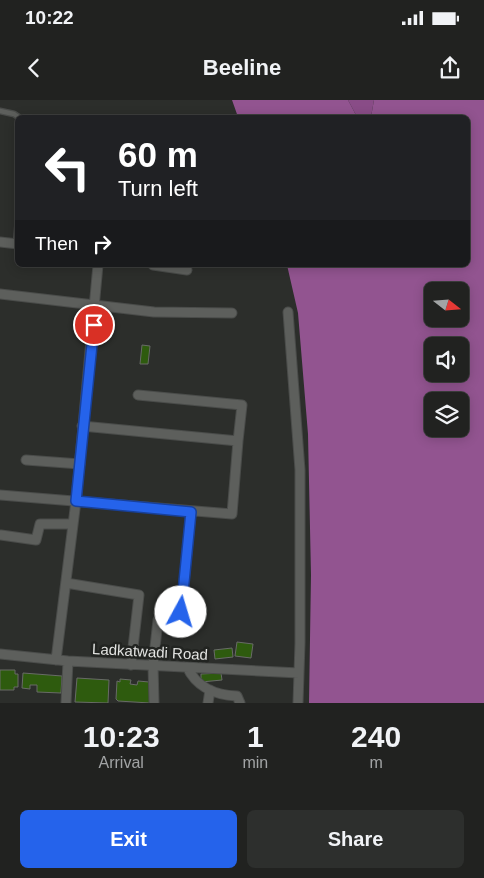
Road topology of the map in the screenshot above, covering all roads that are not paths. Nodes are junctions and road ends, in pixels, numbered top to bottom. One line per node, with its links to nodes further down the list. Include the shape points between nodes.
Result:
1 (0, 111): 2 (lane)
2 (16, 115)
3 (0, 242): 4 (street)
4 (15, 244)
5 (98, 267): 9 (street)
6 (166, 267): 7 (street)
7 (186, 270)
8 (0, 294): 9 (street)
9 (94, 305): 11 (street, via 154,312); 13 (street)
10 (288, 312): 29 (street, via 300,470)
11 (232, 313)
12 (138, 395): 14 (street, via 242,405)
13 (82, 426): 14 (street); 16 (street)
14 (238, 441): 19 (street, via 232,514)
15 (26, 460): 16 (street)
16 (80, 464): 18 (street)
17 (0, 495): 18 (street)
18 (76, 501): 19 (street); 20 (street)
19 (191, 512): 27 (street, via 181,612 178,616 159,616)
20 (73, 524): 21 (street, via 40,524 36,540); 22 (street)
21 (1, 535)
22 (66, 583): 24 (street); 26 (street, via 139,595)
23 (0, 654): 24 (street, Ladkatwadi Road)
24 (56, 660): 25 (street, Ladkatwadi Road)
25 (68, 661): 26 (street, Ladkatwadi Road); 31 (street)
26 (131, 665): 27 (street, Ladkatwadi Road)
27 (153, 665): 28 (street, Ladkatwadi Road); 32 (street)
28 (187, 667): 29 (street, Ladkatwadi Road); 30 (street, via 192,678)
29 (299, 673): 35 (street)
30 (210, 690): 33 (street); 34 (street, via 219,695 237,696)
31 (66, 703)
32 (154, 703)
33 (208, 703)
34 (240, 703)
35 (298, 703)

